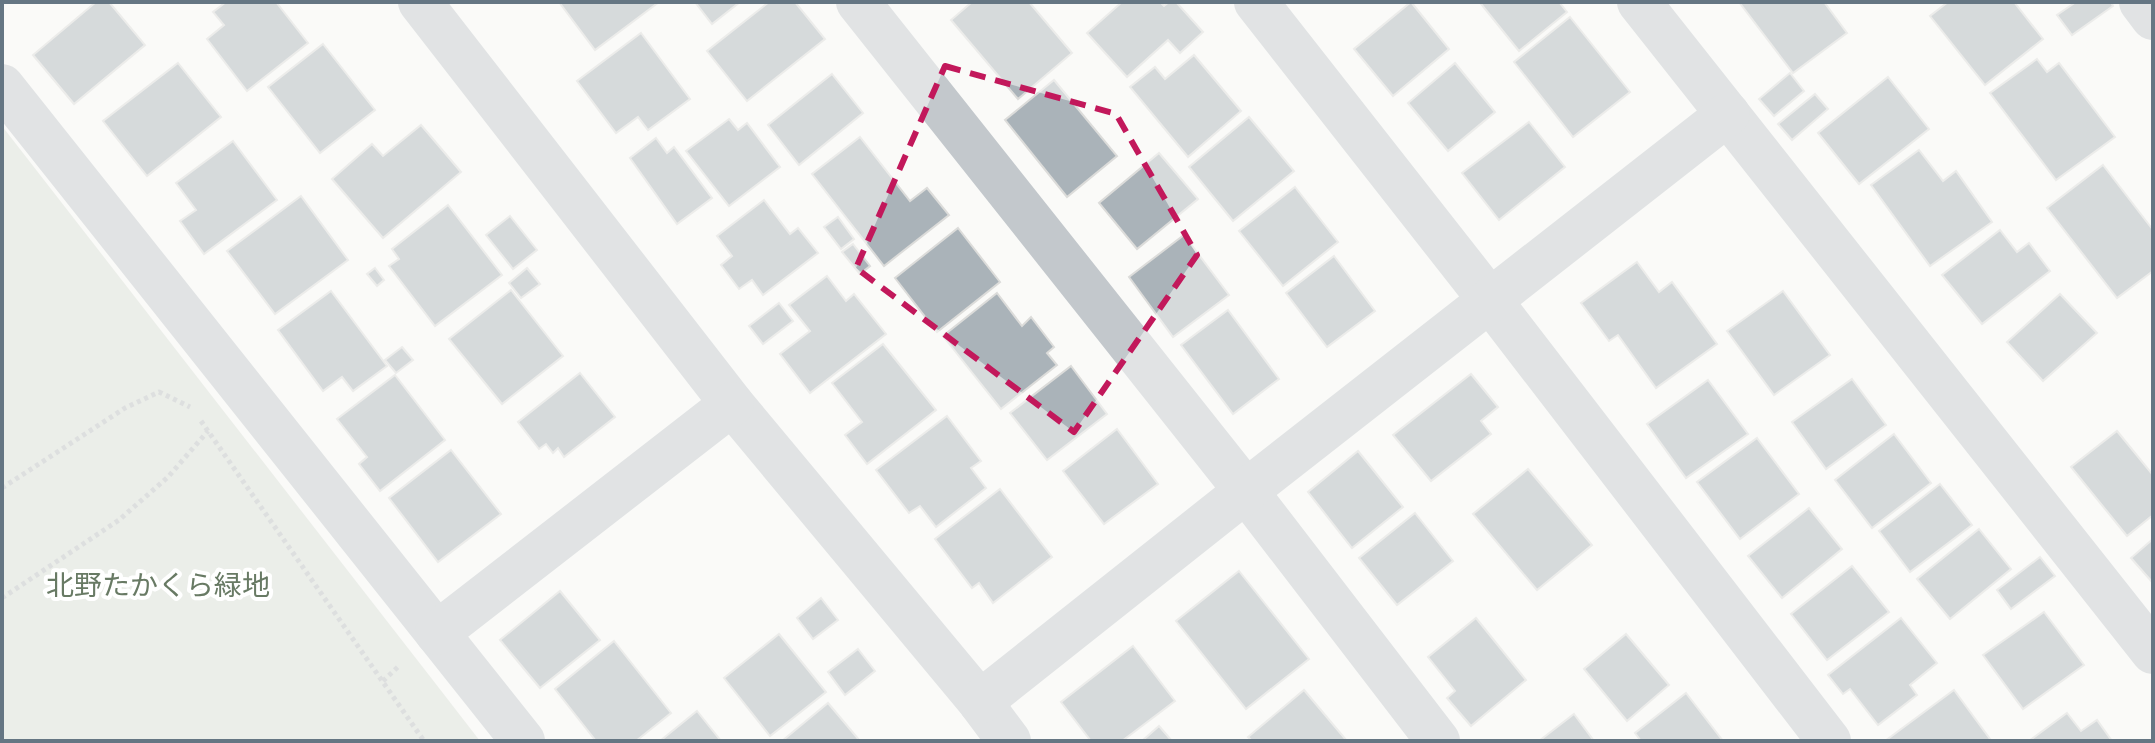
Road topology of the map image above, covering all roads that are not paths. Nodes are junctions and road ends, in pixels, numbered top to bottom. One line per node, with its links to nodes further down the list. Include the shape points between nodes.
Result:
1 (420, 2): 10 (street)
2 (858, 2): 11 (street)
3 (1256, 2): 9 (street)
4 (1639, 2): 8 (street)
5 (2141, 2): 6 (street)
6 (2153, 18)
7 (2, 86): 12 (street)
8 (1728, 114): 9 (street); 13 (street)
9 (1489, 299): 11 (street); 18 (street)
10 (732, 404): 12 (street); 14 (street)
11 (1246, 491): 14 (street); 17 (street)
12 (437, 633): 15 (street)
13 (2153, 652)
14 (980, 702): 16 (street)
15 (523, 741)
16 (1009, 741)
17 (1438, 741)
18 (1829, 741)

